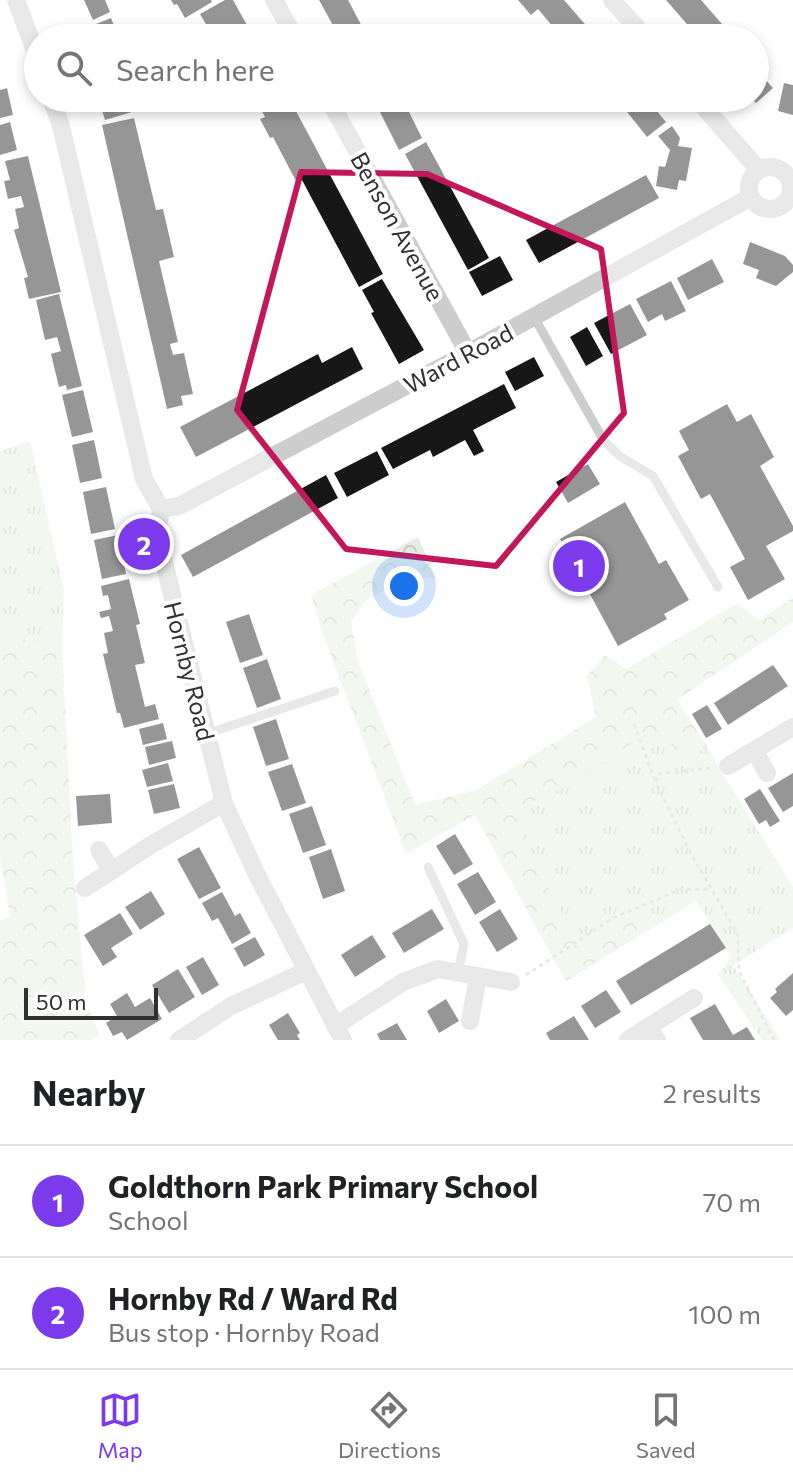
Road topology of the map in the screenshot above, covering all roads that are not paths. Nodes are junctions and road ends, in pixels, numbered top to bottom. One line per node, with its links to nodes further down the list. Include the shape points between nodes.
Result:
1 (16, 0): 4 (street)
2 (274, 0): 5 (street)
3 (612, 0): 6 (street)
4 (25, 24)
5 (287, 24)
6 (633, 24)
7 (56, 112): 16 (street, Hornby Road, via 144,479)
8 (336, 112): 15 (street, Benson Avenue)
9 (708, 112): 10 (street)
10 (759, 170): 11 (street, via 772,168); 12 (street, via 749,185)
11 (790, 177): 13 (street)
12 (751, 197): 13 (street, via 767,209); 14 (street, Ward Road)
13 (788, 209)
14 (534, 317): 15 (street, Ward Road); 17 (lane, via 604,441 653,476)
15 (468, 353): 16 (street, Ward Road, via 179,506)
16 (161, 509): 20 (street, Hornby Road, via 157,534)
17 (718, 587)
18 (335, 691): 20 (lane)
19 (793, 727): 21 (street)
20 (206, 734): 24 (street, Hornby Road)
21 (755, 751): 22 (street); 23 (street)
22 (728, 766)
23 (767, 773)
24 (224, 803): 27 (street); 29 (street, Hornby Road)
25 (99, 850): 27 (street)
26 (428, 867): 30 (lane, via 464,944)
27 (111, 870): 28 (street)
28 (85, 888)
29 (306, 971): 35 (street, Hornby Road); 37 (street, via 231,1006)
30 (458, 972): 31 (street); 35 (street, via 438,969 403,982)
31 (478, 976): 32 (street); 34 (street)
32 (511, 982)
33 (694, 998): 36 (street)
34 (470, 1021)
35 (339, 1033)
36 (652, 1034): 38 (street)
37 (182, 1039)
38 (628, 1040)

